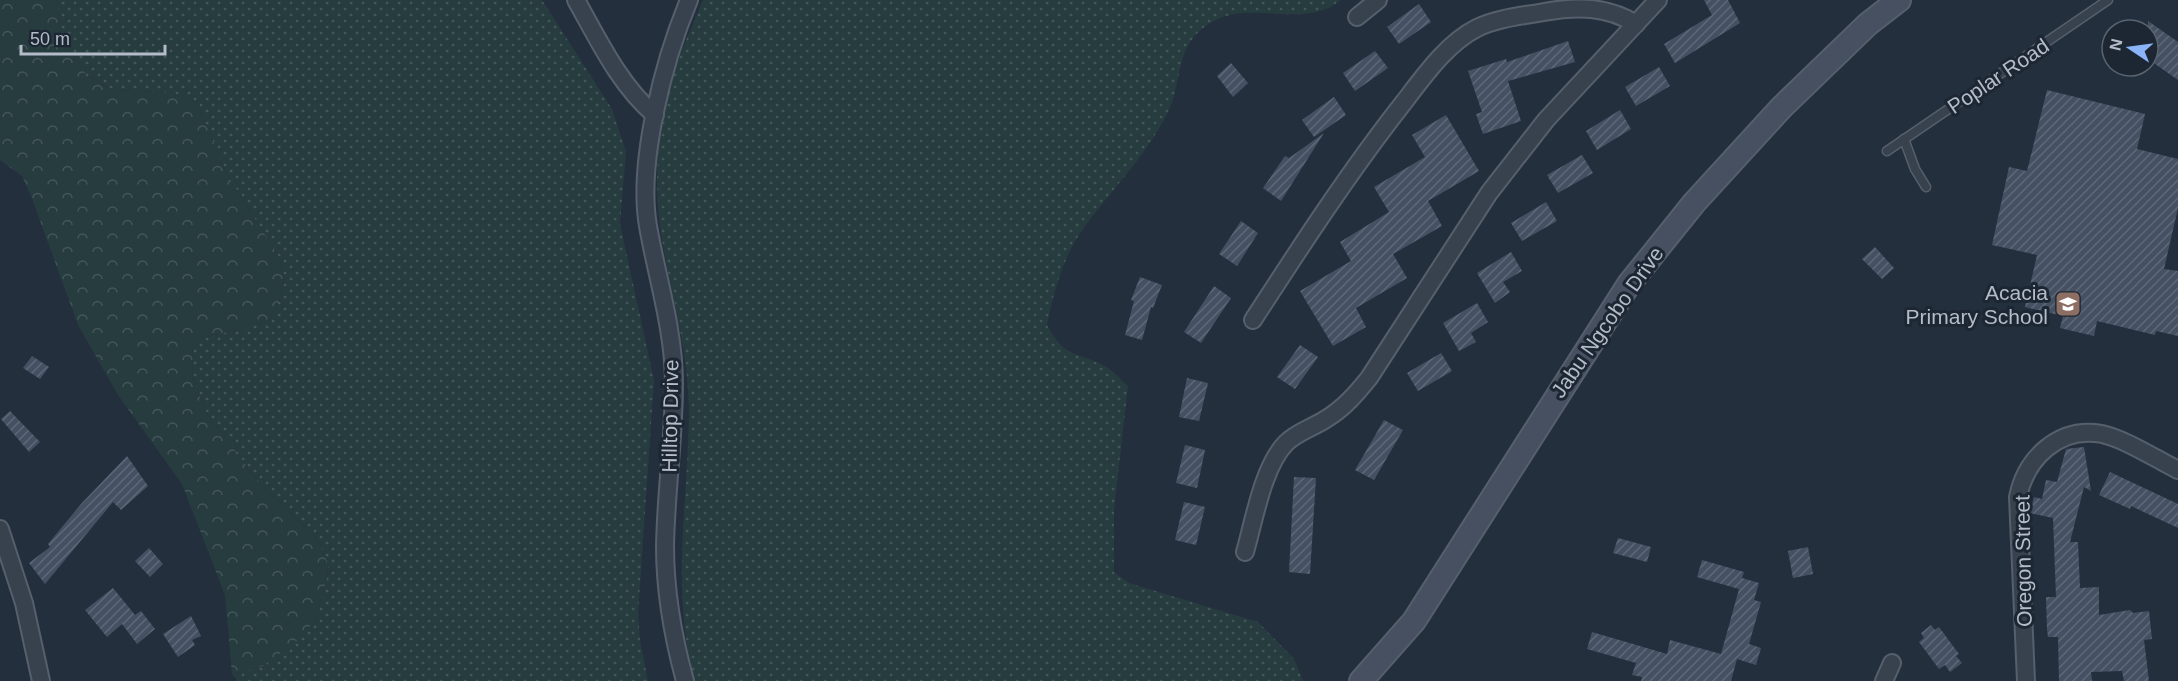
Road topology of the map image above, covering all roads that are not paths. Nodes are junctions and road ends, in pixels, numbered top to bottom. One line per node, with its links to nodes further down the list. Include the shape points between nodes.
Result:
1 (576, 0): 9 (street, via 628,87 640,104)
2 (689, 0): 9 (street, Hilltop Drive, via 668,56)
3 (1378, 0): 7 (street)
4 (1658, 0): 8 (street)
5 (1899, 0): 20 (main road, Jabu Ngcobo Drive, via 1868,24 1774,116 1694,202 1636,275 1414,621)
6 (2108, 0): 10 (lane, Poplar Road)
7 (1357, 17)
8 (1636, 24): 13 (street, via 1614,12 1579,7 1494,21 1475,29 1428,70 1349,174); 16 (street, via 1546,120 1489,193 1349,404 1302,431 1275,458)
9 (655, 115): 19 (street, Hilltop Drive, via 645,198 671,345 674,382 665,548 668,598)
10 (1904, 140): 11 (lane, Poplar Road); 12 (lane)
11 (1887, 151)
12 (1926, 186)
13 (1253, 321)
14 (2178, 470): 22 (street, Oregon Street, via 2101,434 2068,437 2053,442 2038,454 2022,479 2019,497)
15 (0, 529): 18 (street, via 24,603)
16 (1245, 552)
17 (1892, 663): 21 (street)
18 (40, 681)
19 (685, 681)
20 (1361, 681)
21 (1884, 681)
22 (2026, 681)

